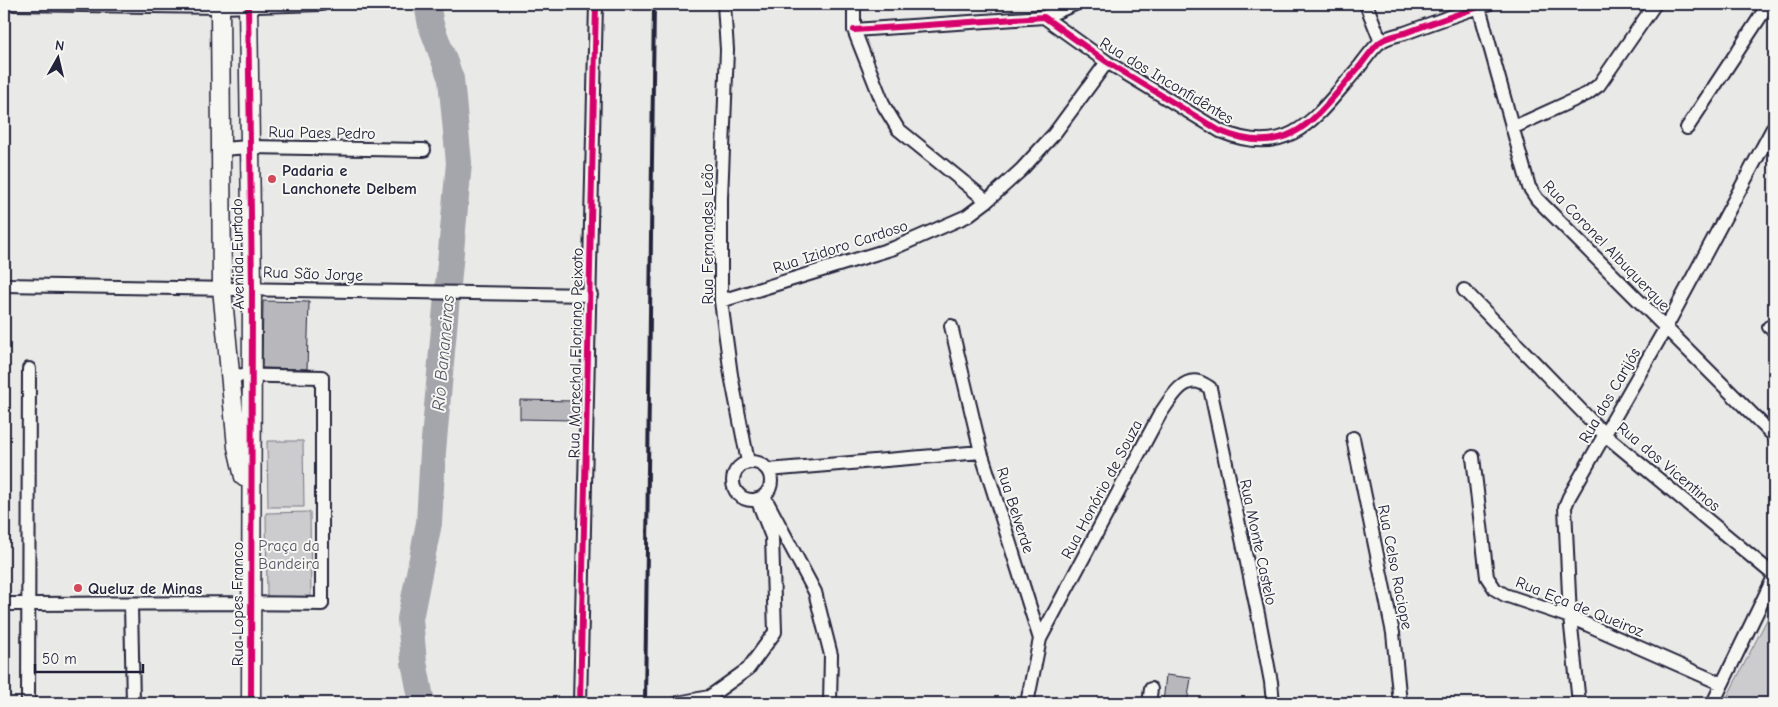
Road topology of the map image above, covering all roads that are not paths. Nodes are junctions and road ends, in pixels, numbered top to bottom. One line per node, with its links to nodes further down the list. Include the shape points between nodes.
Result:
1 (14, 4): 10 (street)
2 (248, 4): 3 (street); 10 (street); 20 (street, Avenida Furtado)
3 (322, 4)
4 (596, 4): 28 (street, Rua Marechal Floriano Peixoto)
5 (724, 4): 29 (street, Rua Fernandes Leão)
6 (854, 4): 14 (street)
7 (1075, 4): 13 (street)
8 (1366, 4): 15 (street)
9 (1655, 4): 18 (street, via 1599,85 1587,94)
10 (220, 5): 21 (street, Avenida Furtado)
11 (1483, 5): 15 (street, Rua dos Inconfidêntes); 18 (street, Rua Coronel Albuquerque)
12 (1767, 8): 19 (street)
13 (1044, 17): 14 (street); 16 (street, Rua dos Inconfidêntes)
14 (854, 30): 23 (street, via 884,106 898,129)
15 (1381, 42): 16 (street, Rua dos Inconfidêntes, via 1319,113 1291,134 1267,141 1235,138 1220,131)
16 (1107, 62): 23 (street, Rua Izidoro Cardoso, via 1054,134)
17 (1774, 126): 31 (street, Rua dos Carijós)
18 (1512, 128): 31 (street, Rua Coronel Albuquerque, via 1529,187 1537,199)
19 (1687, 128)
20 (250, 147): 21 (street, Rua Paes Pedro); 22 (street, Rua Paes Pedro); 25 (street, Avenida Furtado)
21 (220, 149): 26 (street, Avenida Furtado)
22 (424, 150)
23 (987, 201): 29 (street, Rua Izidoro Cardoso, via 967,216 894,248)
24 (4, 285): 26 (street, Rua São Jorge)
25 (252, 287): 26 (street, Rua São Jorge); 28 (street, Rua São Jorge); 34 (street, Avenida Furtado)
26 (222, 288): 33 (street, Avenida Furtado)
27 (1464, 290): 36 (street, Rua dos Vicentinos)
28 (590, 295): 57 (street, Rua Marechal Floriano Peixoto)
29 (721, 301): 41 (street, Rua Fernandes Leão)
30 (951, 326): 39 (street, Rua Belverde)
31 (1665, 329): 36 (street, Rua dos Carijós); 37 (street, Rua Coronel Albuquerque)
32 (29, 369): 48 (street)
33 (230, 375): 34 (street); 44 (street, Avenida Furtado, via 237,447)
34 (251, 375): 44 (street, Avenida Furtado); 46 (street, via 322,377 322,604)
35 (1210, 388): 51 (street, Rua Honório de Souza, via 1200,382 1180,387 1160,414); 62 (street, Rua Monte Castelo, via 1260,619)
36 (1606, 435): 45 (street, Rua dos Vicentinos); 50 (street, Rua dos Carijós, via 1565,507)
37 (1774, 436)
38 (1353, 438): 63 (street, Rua Celso Raciope, via 1393,633)
39 (981, 452): 42 (street); 51 (street, Rua Belverde)
40 (1473, 457): 50 (street, Rua Eça de Queiroz, via 1487,577 1495,589 1505,594)
41 (748, 462): 42 (street, via 755,462); 43 (street, via 736,471 734,485 743,497 750,500)
42 (768, 470): 43 (street, via 771,476 769,491)
43 (760, 498): 58 (street, via 772,537 775,632 748,669 709,697); 59 (street, via 815,592 831,655)
44 (251, 505): 46 (street, Rua Lopes Franco)
45 (1774, 576): 52 (street)
46 (252, 602): 49 (street); 56 (street, Rua Lopes Franco)
47 (4, 604): 48 (street)
48 (28, 604): 49 (street); 54 (street)
49 (131, 605): 55 (street)
50 (1570, 616): 52 (street, Rua Eça de Queiroz); 64 (street, Rua dos Carijós)
51 (1040, 639): 60 (street, Rua Belverde)
52 (1722, 684): 65 (street)
53 (1151, 689): 61 (street)
54 (28, 703)
55 (133, 703)
56 (251, 703)
57 (580, 703)
58 (678, 703)
59 (830, 703)
60 (1027, 703)
61 (1149, 703)
62 (1273, 703)
63 (1400, 703)
64 (1578, 703)
65 (1713, 703)

